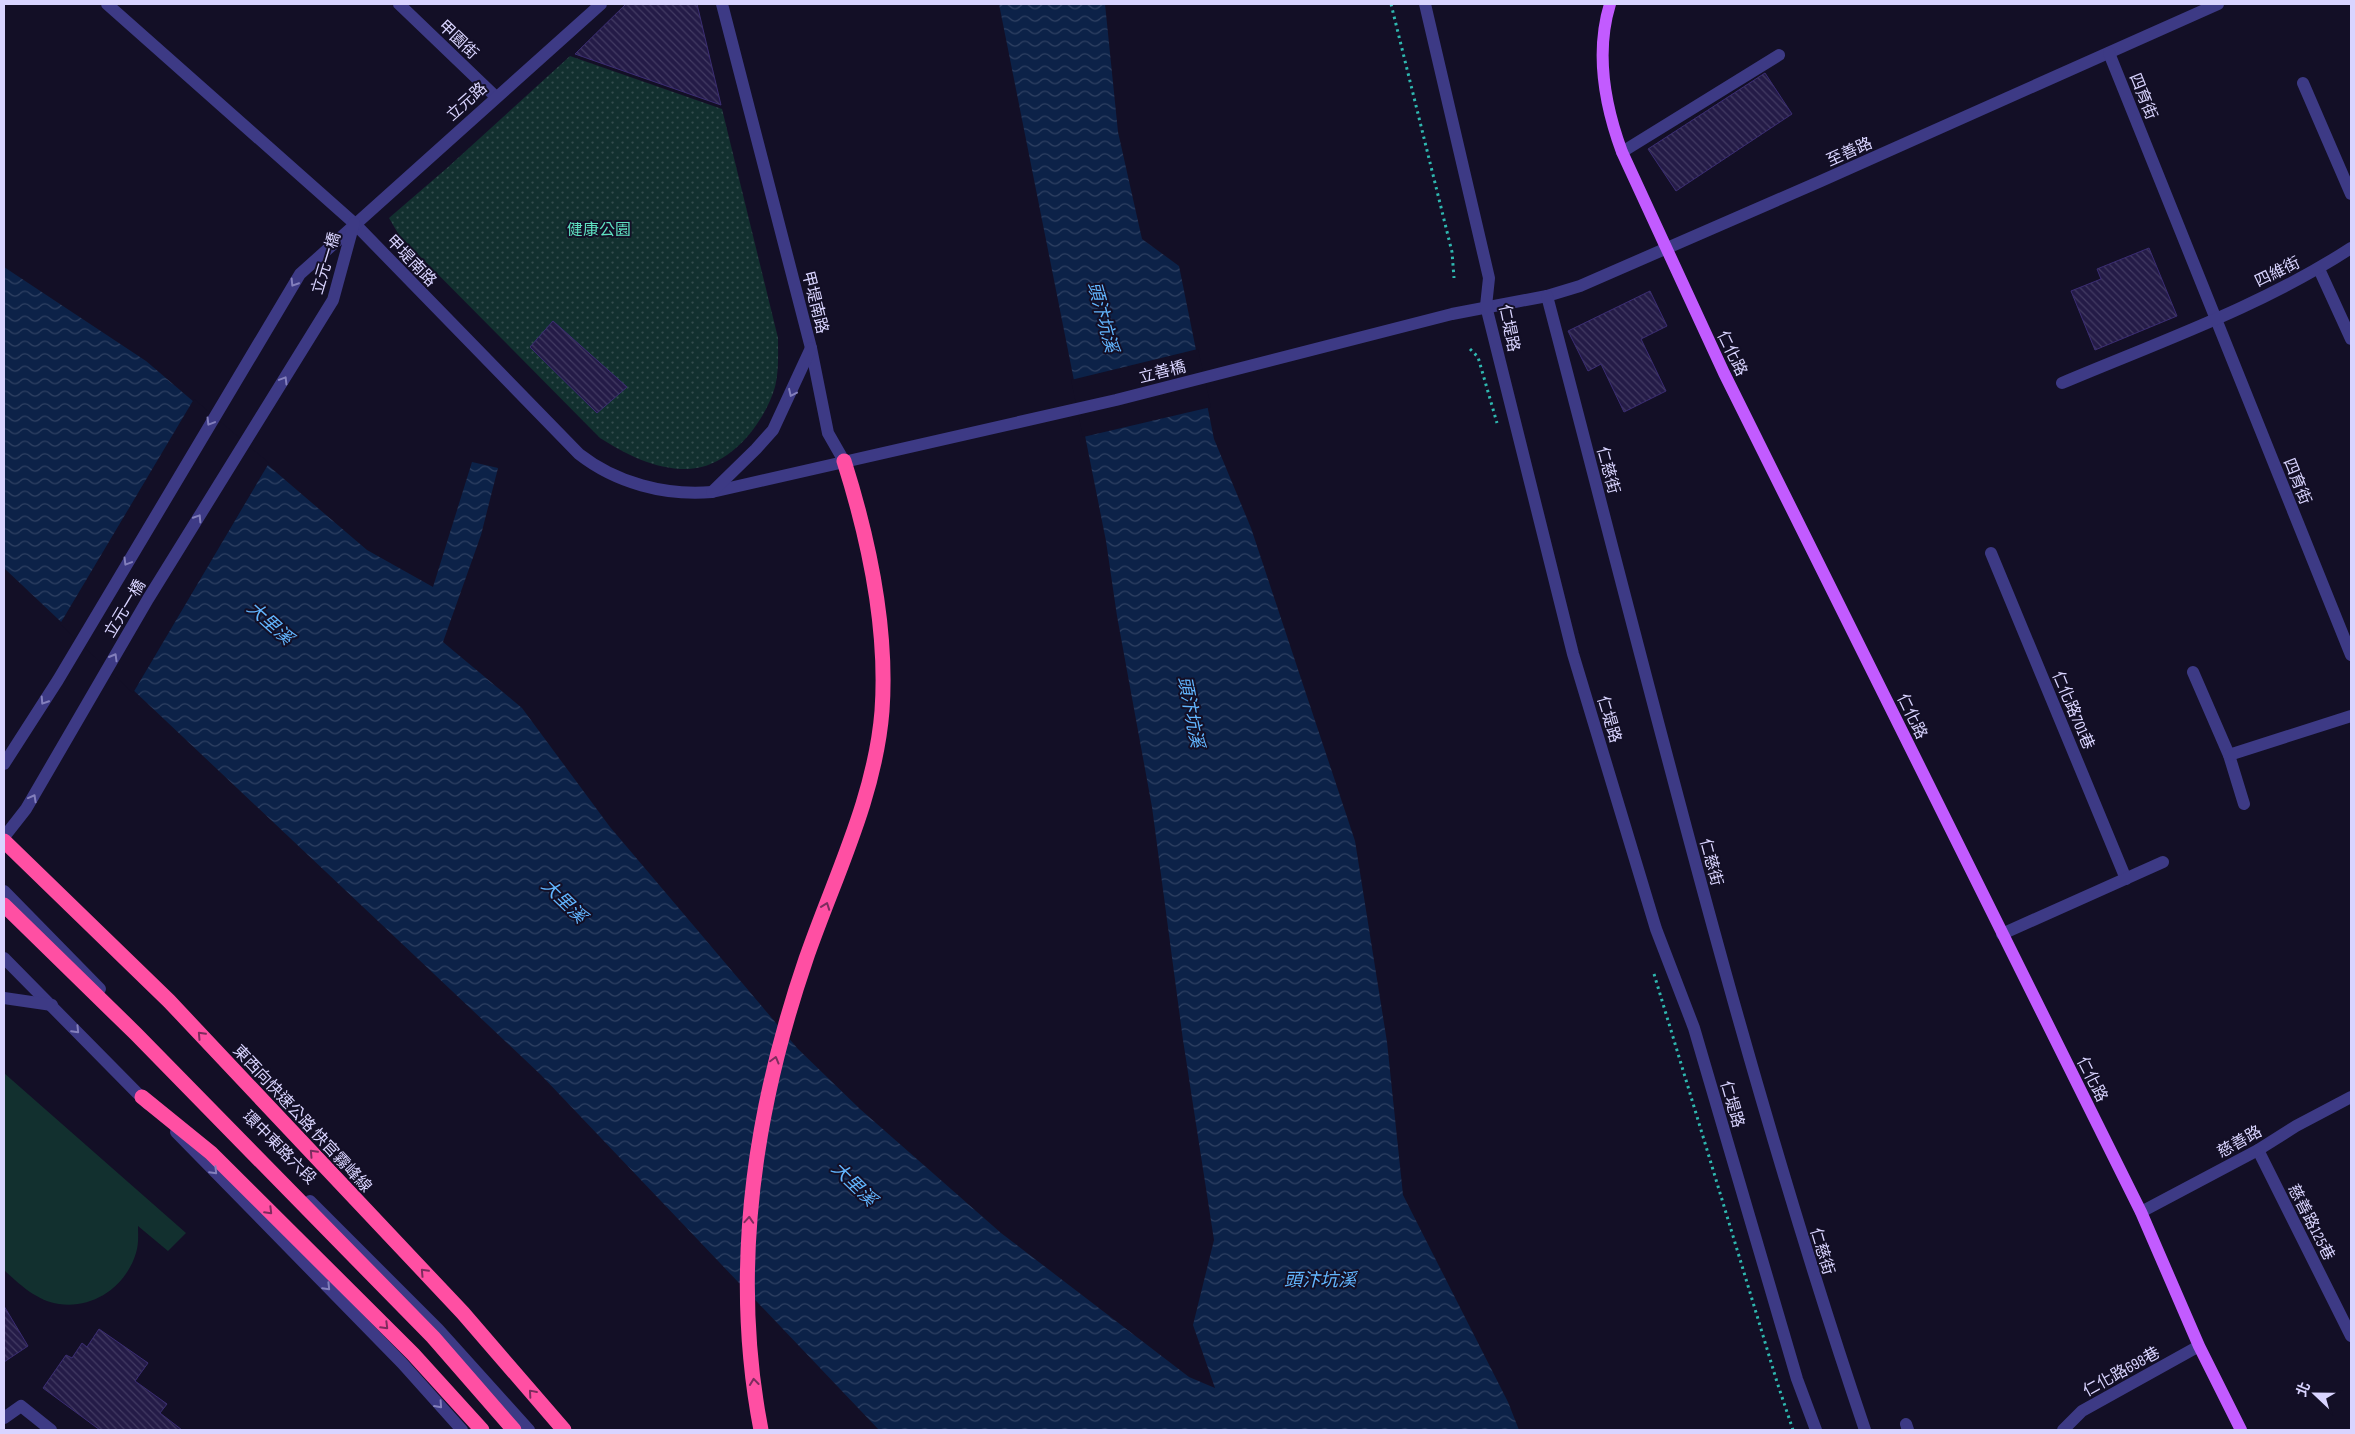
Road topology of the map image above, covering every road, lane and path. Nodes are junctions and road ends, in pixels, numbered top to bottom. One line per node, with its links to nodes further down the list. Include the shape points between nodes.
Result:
1 (107, 4): 15 (street, 甲堤南路)
2 (399, 4): 12 (street, 甲園街)
3 (601, 4): 12 (street, 立元路)
4 (722, 4): 24 (street, 甲堤南路)
5 (1391, 4): 19 (path, via 1452,252)
6 (1425, 4): 21 (street, 仁堤路, via 1489,278)
7 (1610, 4): 13 (main road, 仁化路, via 1603,76 1609,118)
8 (2218, 4): 9 (street, 至善路)
9 (2109, 53): 17 (street, 至善路); 22 (street, 四育街)
10 (1779, 55): 13 (street)
11 (2303, 83): 14 (street)
12 (496, 97): 15 (street, 立元路)
13 (1622, 152): 17 (main road, 仁化路)
14 (2351, 194)
15 (354, 223): 27 (street, 甲堤南路, via 548,424 586,459 612,475 642,485 684,493); 33 (street, 立元一橋, one-way to 33, via 300,274 58,680); 35 (street, 立元一橋, one-way to 15, via 26,809 148,599 333,300)
16 (2351, 248): 18 (street, 四維街)
17 (1666, 250): 20 (street, 至善路, via 1580,286); 41 (main road, 仁化路)
18 (2318, 269): 22 (street, 四維街); 23 (street)
19 (1454, 278)
20 (1547, 296): 21 (street, 至善路); 60 (street, 仁慈街, via 1730,994 1792,1206)
21 (1486, 306): 26 (street, 立善橋, via 1116,400); 59 (street, 仁堤路, via 1573,654 1656,929 1694,1028 1797,1379)
22 (2215, 319): 25 (street); 29 (street, 四育街)
23 (2351, 339)
24 (811, 348): 26 (street, 甲堤南路, via 828,433); 27 (street, 甲堤南路, one-way to 27, via 773,430)
25 (2062, 383)
26 (844, 461): 27 (street, 甲堤南路); 58 (highway, one-way to 26, via 751,1356 747,1258 761,1122 787,1016 866,794 882,711 880,625 868,554)
27 (712, 492)
28 (1991, 553): 38 (street, 仁化路701巷)
29 (2351, 655)
30 (2193, 672): 32 (street)
31 (2351, 716): 32 (street)
32 (2229, 755): 34 (street)
33 (4, 764)
34 (2244, 804)
35 (4, 837)
36 (4, 841): 57 (highway, 東西向快速公路 快官霧峰線, one-way to 36, via 463,1313 169,1001)
37 (2163, 862): 38 (street)
38 (2126, 879): 41 (street)
39 (4, 891): 56 (street, 環中東路六段, via 438,1329)
40 (4, 905): 55 (highway, via 143,1041 426,1330)
41 (2002, 934): 48 (main road, 仁化路)
42 (4, 958): 44 (street)
43 (4, 998): 44 (street)
44 (52, 1005): 45 (street, one-way to 45)
45 (142, 1097): 53 (street, one-way to 53); 54 (highway, one-way to 54, via 211,1153 413,1354)
46 (2351, 1097): 47 (street, 慈善路)
47 (2258, 1150): 48 (street, 慈善路); 49 (street, 慈善路125巷)
48 (2141, 1212): 50 (main road, 仁化路)
49 (2351, 1336)
50 (2199, 1346): 61 (street, 仁化路698巷, via 2082,1411); 62 (main road, 仁化路)
51 (4, 1418): 52 (street, via 21,1406)
52 (51, 1430)
53 (462, 1430)
54 (482, 1430)
55 (514, 1430)
56 (528, 1430)
57 (564, 1430)
58 (760, 1430)
59 (1816, 1430)
60 (1865, 1430)
61 (2063, 1430)
62 (2240, 1430)

